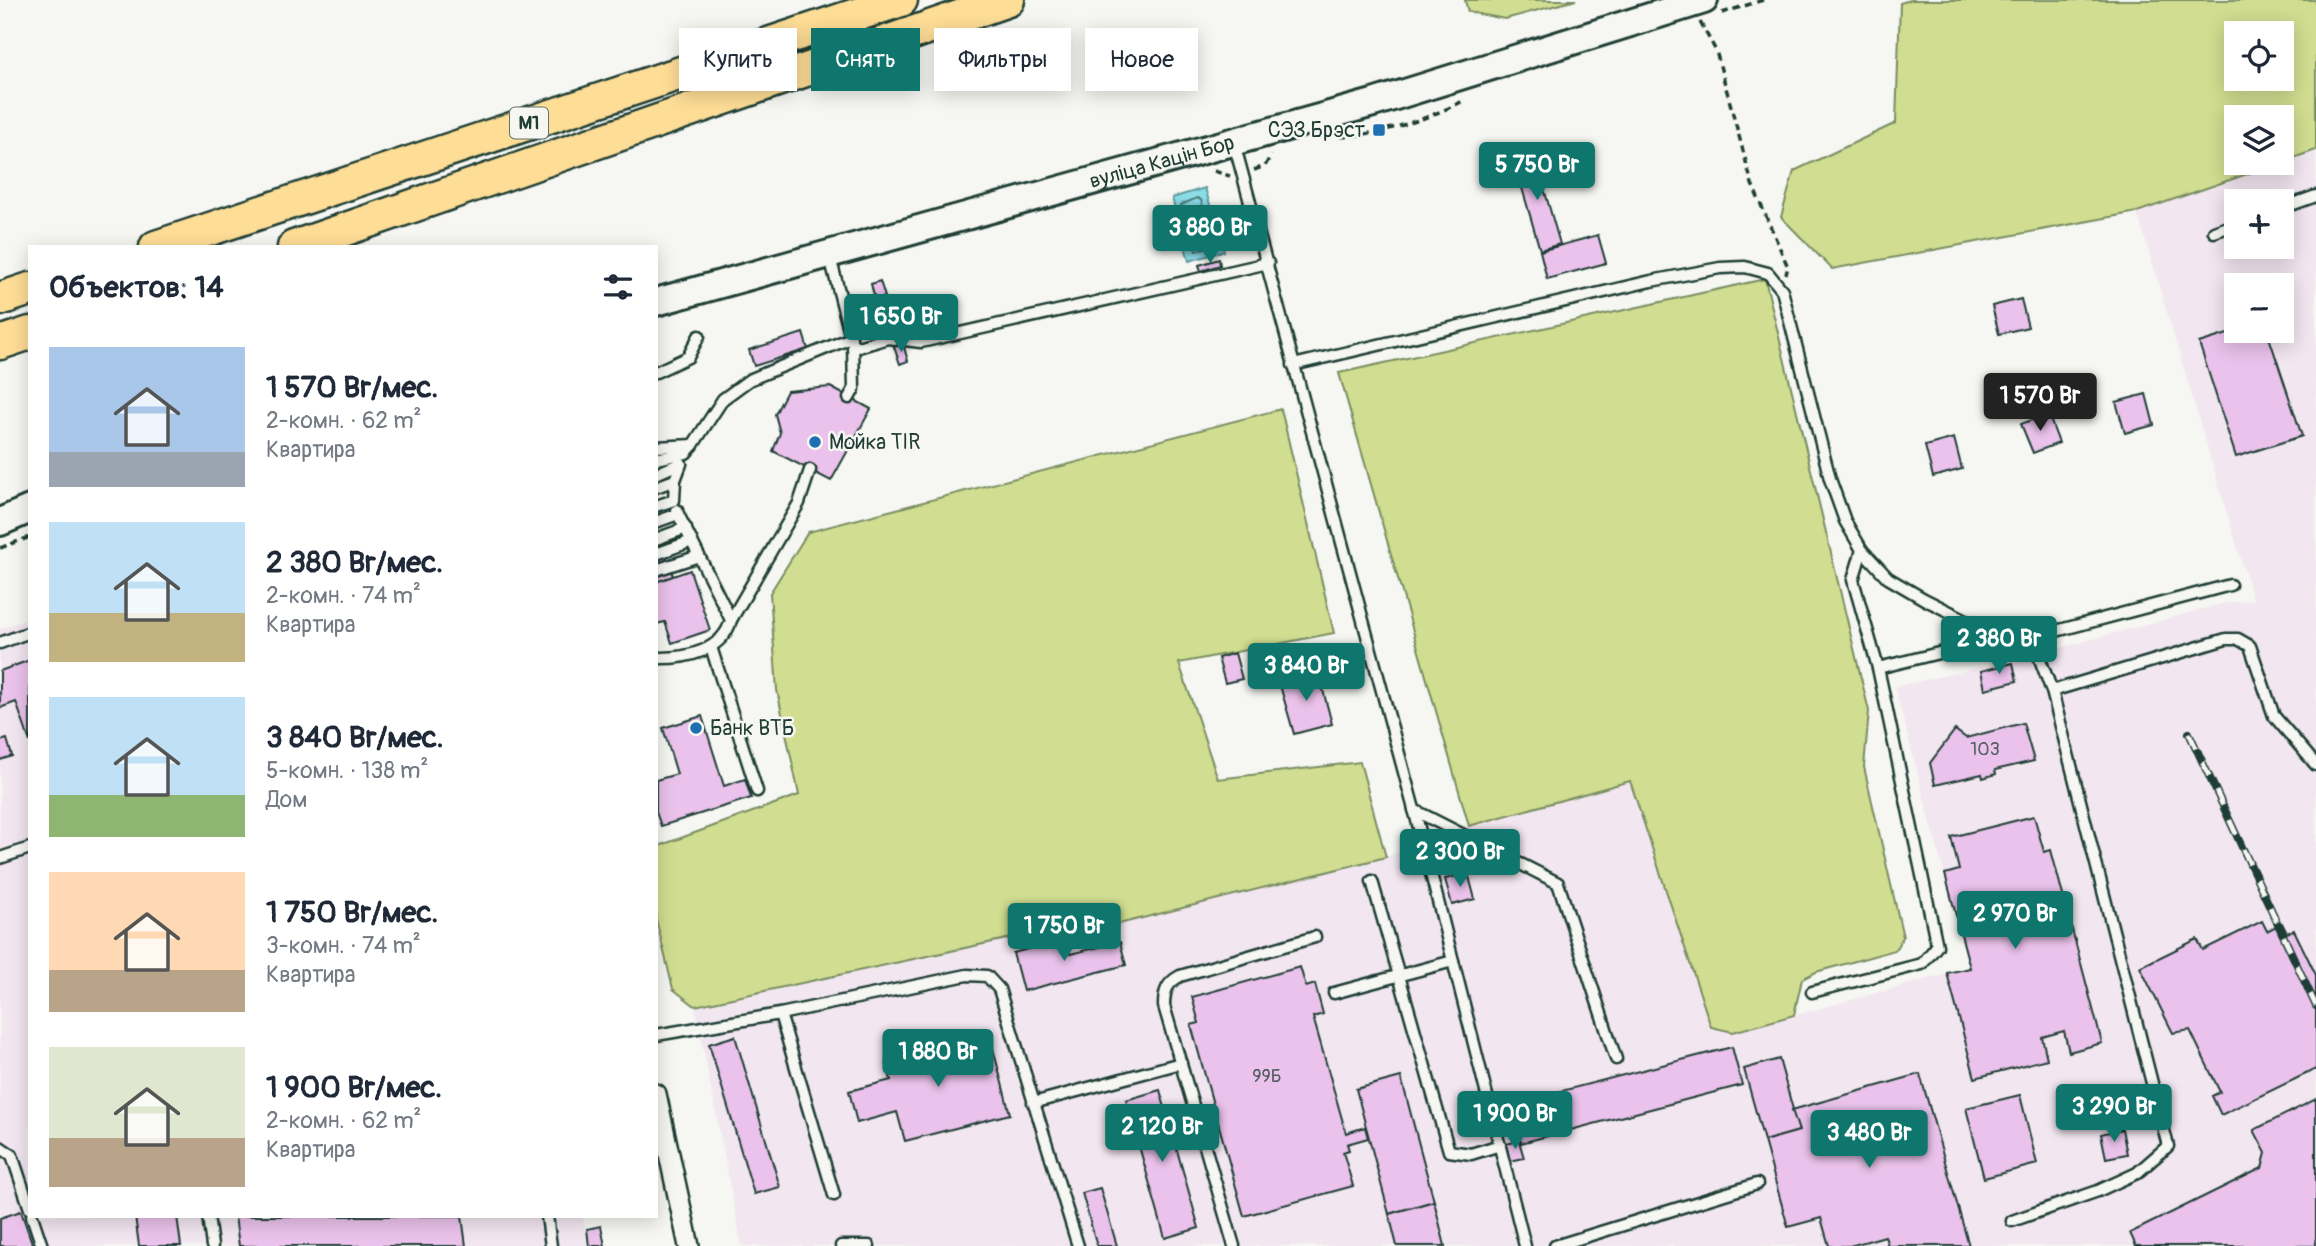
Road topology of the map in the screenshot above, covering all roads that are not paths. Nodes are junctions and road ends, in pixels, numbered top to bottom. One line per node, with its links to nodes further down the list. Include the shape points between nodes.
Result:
1 (901, 0): 9 (highway, М1)
2 (1008, 0): 10 (highway, М1)
3 (1701, 10): 4 (main road, вуліца Кацін Бор)
4 (1234, 142): 11 (main road, вуліца Кацін Бор); 12 (lane)
5 (2316, 196): 6 (lane)
6 (2294, 204)
7 (2224, 228): 8 (lane)
8 (2214, 232)
9 (162, 245)
10 (303, 245)
11 (829, 253): 15 (main road, вуліца Кацін Бор); 19 (lane)
12 (1268, 263): 19 (lane, via 922,342 888,338); 20 (lane)
13 (28, 290): 14 (highway)
14 (0, 299)
15 (658, 301)
16 (28, 334): 18 (highway)
17 (699, 336): 21 (lane, via 688,358)
18 (0, 343)
19 (853, 343): 22 (lane, via 854,389); 24 (lane, via 749,380 723,399)
20 (1293, 365): 40 (lane, via 1651,281 1720,268 1745,267 1768,273 1782,290 1830,479 1845,521); 56 (lane)
21 (658, 371)
22 (849, 398)
23 (658, 447): 24 (lane)
24 (689, 449): 25 (lane); 26 (lane)
25 (658, 458)
26 (681, 464): 28 (lane); 29 (lane)
27 (810, 470): 45 (lane, via 799,503)
28 (658, 473)
29 (675, 480): 30 (lane); 31 (lane)
30 (658, 486)
31 (674, 500): 32 (lane); 34 (lane)
32 (658, 505)
33 (28, 510): 36 (main road)
34 (678, 514): 35 (lane); 37 (lane)
35 (658, 521)
36 (0, 522)
37 (686, 528): 38 (lane); 39 (lane)
38 (658, 538)
39 (692, 541): 41 (lane); 42 (lane)
40 (1862, 550): 46 (lane, via 1888,578); 52 (lane, via 1853,580)
41 (658, 553)
42 (699, 556): 43 (lane); 45 (lane)
43 (658, 569)
44 (2230, 585): 48 (lane)
45 (732, 620): 50 (lane, via 727,635)
46 (1978, 626): 48 (lane); 52 (lane, via 1955,649)
47 (28, 633): 49 (lane)
48 (2022, 640): 53 (lane, via 2038,654)
49 (0, 643)
50 (711, 648): 51 (lane, via 674,659); 55 (lane)
51 (658, 658)
52 (1878, 668): 63 (lane, via 1937,946 1922,964)
53 (2052, 691): 54 (lane, via 2238,639 2250,646 2274,716); 79 (lane, via 2168,1146 2137,1173 2108,1187)
54 (2316, 765)
55 (757, 791)
56 (1414, 810): 61 (lane); 67 (lane, via 1558,883)
57 (28, 849): 58 (lane)
58 (0, 858)
59 (1372, 881): 62 (lane)
60 (1315, 937): 68 (lane, via 1171,981 1164,992 1164,1006)
61 (1453, 961): 62 (lane); 71 (lane)
62 (1400, 975): 64 (lane); 71 (lane, via 1449,1151 1471,1154)
63 (1812, 992)
64 (1335, 993)
65 (780, 1014): 66 (lane); 70 (lane, via 967,975 987,976 999,989); 74 (lane)
66 (658, 1035)
67 (1616, 1059)
68 (1181, 1063): 70 (lane); 87 (lane)
69 (658, 1103): 83 (street)
70 (1034, 1103): 86 (lane)
71 (1500, 1145): 88 (lane)
72 (0, 1147): 75 (lane, via 12,1155)
73 (1757, 1184): 89 (lane)
74 (834, 1195)
75 (28, 1203)
76 (33, 1218): 80 (lane)
77 (208, 1218): 81 (lane)
78 (547, 1218): 82 (lane)
79 (2012, 1221)
80 (42, 1246)
81 (212, 1246)
82 (551, 1246)
83 (689, 1246)
84 (841, 1246): 85 (lane)
85 (869, 1246)
86 (1078, 1246)
87 (1234, 1246)
88 (1525, 1246)
89 (1555, 1246)

